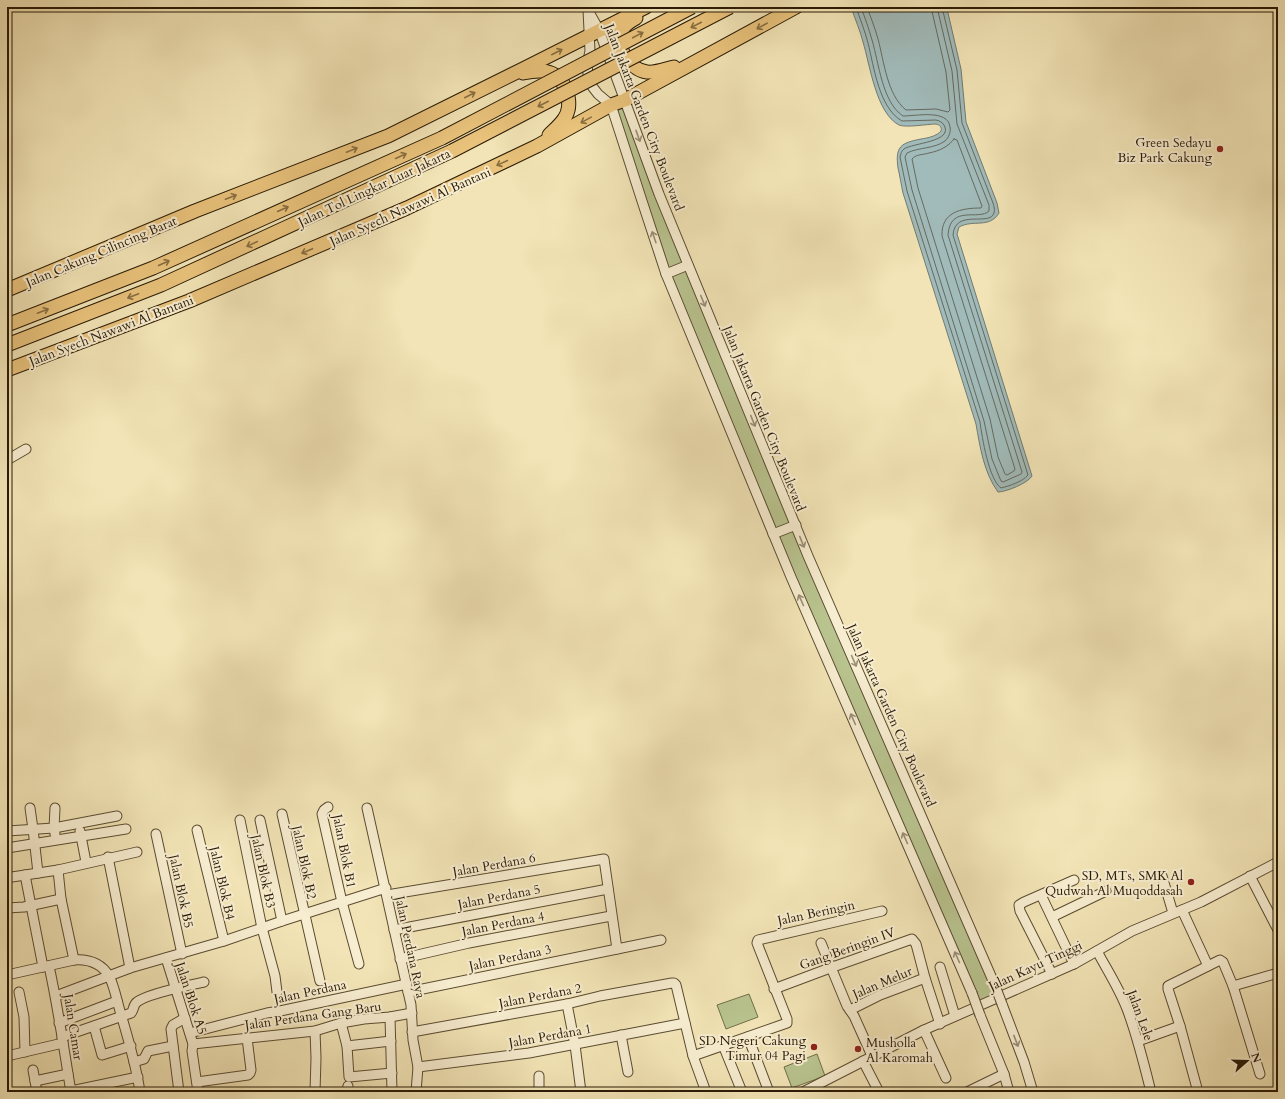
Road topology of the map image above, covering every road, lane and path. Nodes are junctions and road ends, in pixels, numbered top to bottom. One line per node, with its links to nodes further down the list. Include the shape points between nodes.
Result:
1 (646, 7): 7 (highway)
2 (650, 7): 8 (highway, via 621,30 622,50 631,65 646,72 654,72)
3 (692, 7): 16 (highway, Jalan Tol Lingkar Luar Jakarta, one-way to 3, bridge, via 153,268 442,138)
4 (730, 7): 17 (highway, Jalan Tol Lingkar Luar Jakarta, one-way to 17, bridge, via 452,151 161,286)
5 (796, 7): 8 (highway, Jalan Syech Nawawi Al Bantani, one-way to 8)
6 (588, 9): 7 (street, Jalan Jakarta Garden City Boulevard)
7 (594, 33): 9 (highway, one-way to 7); 10 (street, Jalan Jakarta Garden City Boulevard); 11 (street, Jalan Jakarta Garden City Boulevard, via 587,65 591,85)
8 (693, 63): 10 (highway, Jalan Syech Nawawi Al Bantani)
9 (510, 75): 12 (highway, via 534,71 550,73 558,78 568,96 565,119); 15 (highway, Jalan Cakung Cilincing Barat, one-way to 9, via 195,211 388,136)
10 (625, 100): 11 (highway, Jalan Syech Nawawi Al Bantani); 13 (street, Jalan Jakarta Garden City Boulevard, one-way to 13)
11 (611, 105): 12 (highway, Jalan Syech Nawawi Al Bantani, one-way to 12); 14 (street, one-way to 11)
12 (538, 146): 18 (highway, Jalan Syech Nawawi Al Bantani, one-way to 18, via 323,245 189,301)
13 (688, 265): 14 (street); 21 (street, Jalan Jakarta Garden City Boulevard, one-way to 21)
14 (666, 274): 22 (street)
15 (7, 290)
16 (7, 325)
17 (7, 345)
18 (7, 370)
19 (26, 449): 20 (street)
20 (7, 460)
21 (796, 525): 22 (street); 166 (street, Jalan Jakarta Garden City Boulevard, one-way to 166, bridge, via 994,983)
22 (773, 534): 142 (street, one-way to 22, bridge, via 972,993)
23 (328, 807): 58 (street, Jalan Blok B1, via 322,814)
24 (30, 808): 33 (street)
25 (55, 808): 32 (street)
26 (367, 808): 55 (street, Jalan Perdana Raya)
27 (282, 814): 63 (street, Jalan Blok B2)
28 (117, 816): 31 (street)
29 (240, 820): 68 (street, Jalan Blok B3)
30 (260, 820): 67 (street)
31 (79, 824): 32 (street); 38 (street)
32 (54, 828): 33 (street); 39 (street)
33 (33, 829): 36 (street); 40 (street)
34 (126, 829): 38 (street)
35 (197, 830): 72 (street, Jalan Blok B4)
36 (7, 832)
37 (156, 834): 76 (street, Jalan Blok B5)
38 (81, 836): 39 (street); 44 (street)
39 (56, 841): 40 (street)
40 (35, 844): 41 (street); 47 (street)
41 (7, 848)
42 (137, 852): 43 (street)
43 (108, 857): 44 (street); 84 (street)
44 (86, 862): 46 (street)
45 (1278, 862): 51 (street, Jalan Kayu Tinggi)
46 (58, 870): 47 (street); 57 (street)
47 (38, 873): 48 (street)
48 (25, 875): 49 (street, via 12,878); 59 (street, Jalan Camar)
49 (7, 876)
50 (1162, 876): 64 (street)
51 (1250, 876): 61 (street, Jalan Kayu Tinggi); 70 (street)
52 (1074, 880): 56 (street)
53 (608, 889): 55 (street, Jalan Perdana 6, via 603,859); 65 (street); 69 (street, Jalan Perdana 5)
54 (1106, 891): 66 (street)
55 (386, 892): 58 (street, Jalan Perdana 6); 69 (street, Jalan Perdana Raya)
56 (1041, 895): 66 (street); 88 (street, via 1021,904 1019,908)
57 (61, 899): 59 (street); 79 (street)
58 (342, 902): 63 (street, Jalan Perdana 6); 80 (street)
59 (31, 906): 60 (street); 82 (street, Jalan Camar)
60 (7, 908)
61 (1182, 910): 64 (street, Jalan Kayu Tinggi); 83 (street)
62 (882, 911): 97 (street, Jalan Beringin, via 760,938 757,941)
63 (304, 914): 67 (street, Jalan Perdana 6); 92 (street, Jalan Blok B2)
64 (1173, 914): 75 (street, Jalan Kayu Tinggi, via 1132,931)
65 (611, 916): 74 (street); 78 (street, Jalan Perdana 4)
66 (1052, 917): 81 (street)
67 (282, 921): 68 (street, Jalan Perdana 6)
68 (262, 928): 72 (street, Jalan Perdana 6); 99 (street, Jalan Blok B3)
69 (394, 930): 78 (street, Jalan Perdana Raya)
70 (1278, 930)
71 (661, 940): 74 (street, Jalan Perdana 3)
72 (224, 941): 76 (street, Jalan Perdana 6)
73 (821, 943): 85 (street)
74 (617, 949): 95 (street, Jalan Perdana 3)
75 (1097, 951): 81 (street, Jalan Kayu Tinggi); 124 (street, Jalan Lele, via 1124,1002)
76 (182, 954): 77 (street, Jalan Perdana 6)
77 (166, 958): 84 (street, Jalan Perdana 6); 96 (street, Jalan Blok A5)
78 (400, 958): 95 (street, Jalan Perdana Raya)
79 (74, 960): 82 (street); 90 (street, via 84,960 98,965)
80 (359, 964)
81 (1074, 964): 88 (street, Jalan Kayu Tinggi)
82 (46, 966): 89 (street); 100 (street, Jalan Camar)
83 (1208, 966): 94 (street, via 1222,961); 114 (street, via 1168,986)
84 (130, 968): 90 (street, Jalan Perdana 6)
85 (830, 968): 91 (street, Gang Beringin IV, via 912,939 916,944); 97 (street, Gang Beringin IV); 103 (street)
86 (940, 968): 106 (street)
87 (1278, 973): 94 (street)
88 (1052, 974): 106 (street, Jalan Kayu Tinggi)
89 (7, 975)
90 (109, 976): 100 (street, Jalan Perdana 6); 101 (street)
91 (925, 978): 103 (street, Jalan Melur, via 880,995); 112 (street, Gang Beringin IV)
92 (320, 981)
93 (204, 982): 96 (street)
94 (1233, 986): 143 (street)
95 (407, 988): 104 (street, Jalan Perdana Raya); 118 (street, Jalan Perdana, via 267,1013)
96 (175, 989): 105 (street, via 142,999 135,1004 131,1013); 107 (street, Jalan Blok A5)
97 (774, 989): 120 (street, via 787,1023)
98 (19, 992): 131 (street, via 24,1021)
99 (277, 992)
100 (56, 996): 109 (street, Jalan Camar)
101 (118, 1001): 105 (street); 109 (street)
102 (567, 1004): 111 (street, Jalan Perdana 2, via 674,983); 117 (street, Jalan Perdana 2); 126 (street)
103 (850, 1010): 134 (street)
104 (412, 1013): 108 (street, Jalan Perdana Gang Baru); 117 (street, Jalan Perdana Raya)
105 (122, 1016): 113 (street); 128 (street)
106 (955, 1016): 112 (street, Jalan Kayu Tinggi)
107 (186, 1018): 118 (street, Jalan Blok A5); 129 (street, via 172,1027)
108 (390, 1018): 110 (street, Jalan Perdana Gang Baru); 123 (street)
109 (59, 1023): 122 (street, Jalan Camar)
110 (341, 1023): 116 (street, Jalan Perdana Gang Baru); 130 (street)
111 (685, 1023): 119 (street, Jalan Perdana 1); 133 (street)
112 (940, 1024): 115 (street, Jalan Kayu Tinggi)
113 (94, 1026): 122 (street); 128 (street, via 102,1055)
114 (1180, 1026): 124 (street); 168 (street)
115 (924, 1030): 134 (street, Jalan Kayu Tinggi); 146 (street)
116 (315, 1031): 121 (street, Jalan Perdana Gang Baru); 154 (street)
117 (412, 1032): 137 (street, Jalan Perdana Raya)
118 (190, 1033): 125 (street, Jalan Blok A5)
119 (621, 1035): 126 (street, Jalan Perdana 1); 139 (street)
120 (748, 1037): 127 (street); 161 (street)
121 (247, 1038): 125 (street, Jalan Perdana Gang Baru); 148 (street, via 250,1073 248,1075)
122 (62, 1040): 131 (street); 141 (street, Jalan Camar)
123 (391, 1041): 130 (street); 140 (street)
124 (1138, 1041): 167 (street, Jalan Lele)
125 (193, 1044): 148 (street, Jalan Blok A5)
126 (575, 1045): 137 (street, Jalan Perdana 1); 158 (street)
127 (723, 1045): 133 (street); 160 (street)
128 (130, 1046): 136 (street)
129 (174, 1046): 136 (street, via 148,1051 144,1059); 152 (street)
130 (347, 1046): 140 (street, via 349,1077)
131 (25, 1052): 132 (street)
132 (7, 1056)
133 (693, 1056): 159 (street)
134 (872, 1056): 135 (street, Jalan Kayu Tinggi)
135 (863, 1061): 162 (street, Jalan Kayu Tinggi); 163 (street)
136 (134, 1062): 145 (street)
137 (418, 1067): 156 (street, Jalan Perdana Raya)
138 (33, 1070): 147 (street)
139 (628, 1072)
140 (392, 1073): 155 (street)
141 (68, 1074): 147 (street); 149 (street, Jalan Camar)
142 (1004, 1074): 164 (street); 165 (street)
143 (1260, 1074)
144 (539, 1076): 157 (street)
145 (138, 1077): 149 (street); 151 (street)
146 (946, 1078)
147 (35, 1081): 150 (street)
148 (197, 1082): 153 (street, Jalan Blok A5)
149 (71, 1091)
150 (37, 1092)
151 (140, 1092)
152 (179, 1092)
153 (198, 1092)
154 (315, 1092)
155 (392, 1092)
156 (416, 1092)
157 (539, 1092)
158 (581, 1092)
159 (706, 1092)
160 (742, 1092)
161 (769, 1092)
162 (804, 1092)
163 (879, 1092)
164 (967, 1092)
165 (1009, 1092)
166 (1033, 1092)
167 (1151, 1092)
168 (1198, 1092)

